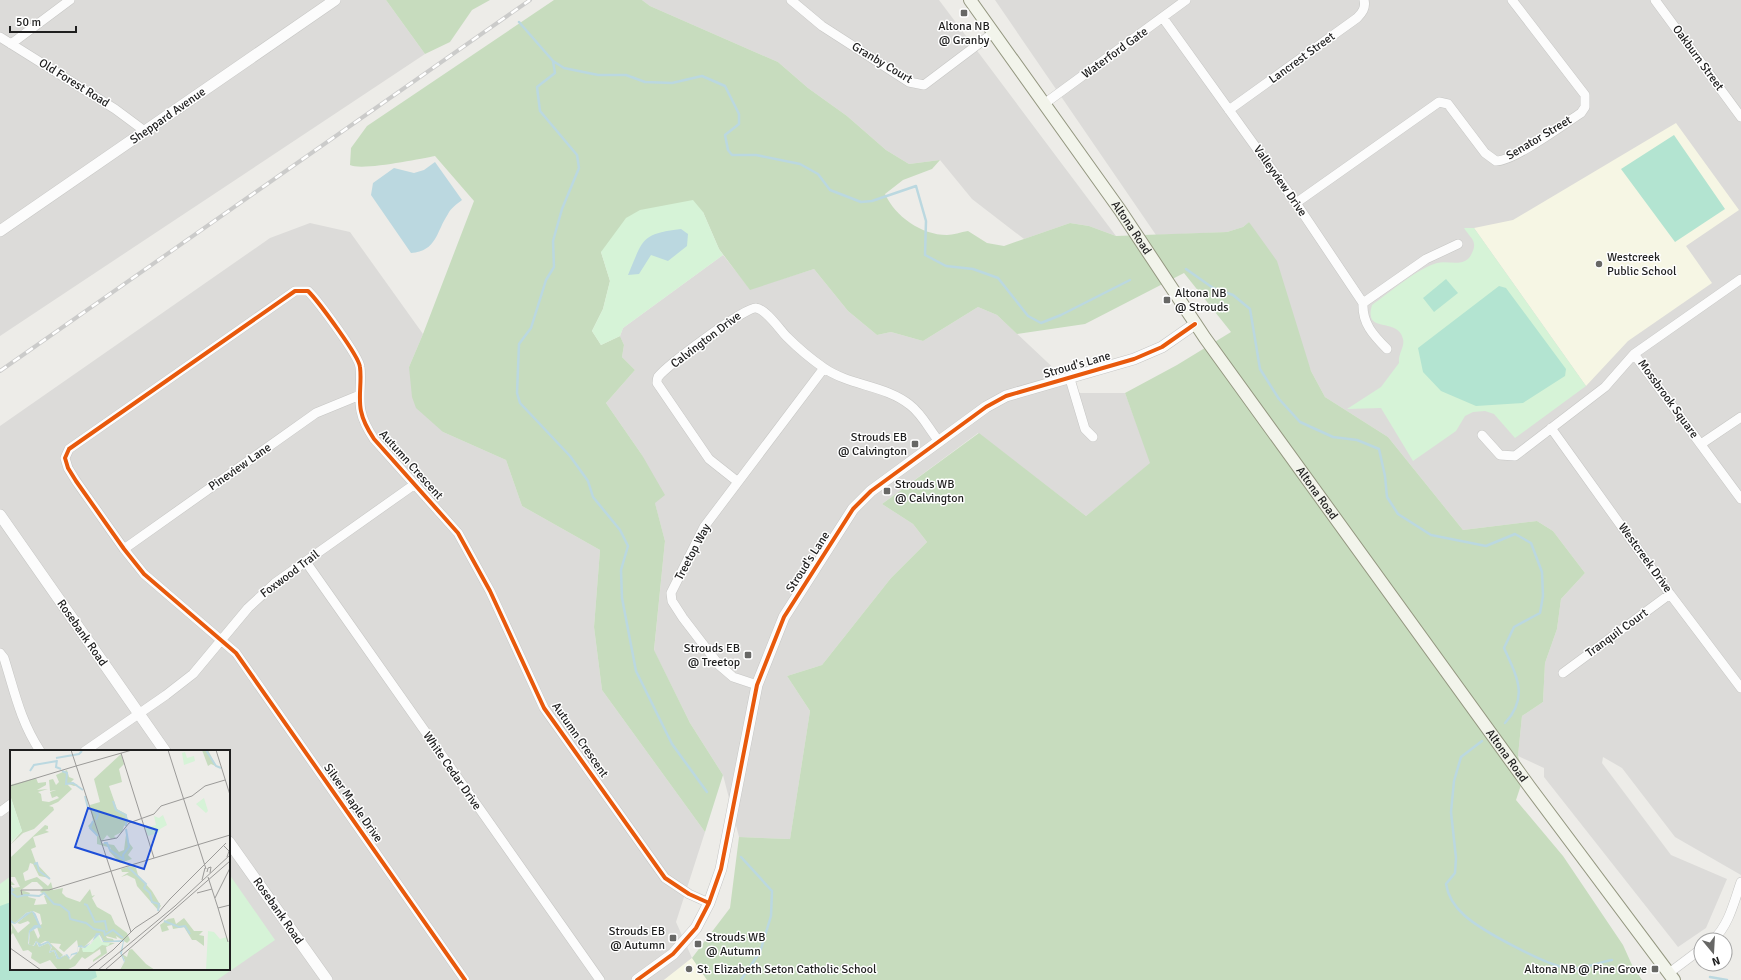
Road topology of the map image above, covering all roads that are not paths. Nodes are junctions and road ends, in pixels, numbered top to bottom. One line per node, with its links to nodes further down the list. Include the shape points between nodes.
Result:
1 (70, 0): 12 (street)
2 (335, 0): 16 (street, Sheppard Avenue)
3 (791, 0): 10 (street, Granby Court, via 822,26 909,82 924,86)
4 (970, 0): 10 (main road, Altona Road)
5 (1186, 0): 9 (street, Waterford Gate)
6 (1364, 0): 14 (street, Lancrest Street, via 1362,13 1357,18)
7 (1512, 0): 17 (street, Senator Street, via 1585,95 1585,107 1581,113 1507,159 1496,161 1485,153 1448,104 1439,102)
8 (1655, 0): 15 (street, Oakburn Street)
9 (1163, 18): 13 (street, Waterford Gate); 14 (street, Valleyview Drive)
10 (992, 33): 13 (main road, Altona Road)
11 (0, 37): 12 (street, Old Forest Road)
12 (11, 44): 16 (street, Old Forest Road, via 115,109)
13 (1044, 104): 22 (main road, Altona Road, via 1120,210)
14 (1229, 110): 17 (street, Valleyview Drive)
15 (1741, 117)
16 (146, 132): 18 (street, Sheppard Avenue)
17 (1296, 203): 21 (street, Valleyview Drive)
18 (0, 231)
19 (1458, 244): 21 (street, via 1426,258)
20 (1741, 279): 24 (street)
21 (1363, 303): 23 (street, Valleyview Drive, via 1367,325)
22 (1195, 324): 26 (street, Stroud's Lane, via 1162,347 1134,359); 57 (main road, Altona Road, via 1525,780)
23 (1387, 349)
24 (1634, 354): 29 (street, via 1605,387); 33 (street, Mossbrook Square)
25 (824, 368): 32 (street, Calvington Drive, via 846,380 897,396 918,412); 34 (street, Treetop Way); 34 (street, Calvington Drive, via 791,341 766,314 758,308 752,308 679,358 658,378 656,383 709,459)
26 (1070, 378): 31 (street, via 1085,429); 32 (street, Stroud's Lane, via 1006,396)
27 (360, 395): 35 (street, Autumn Crescent, via 361,410 374,439); 38 (street, Pineview Lane, via 316,413); 38 (street, Autumn Crescent, via 360,366 354,354 318,301 308,291 295,291 69,449 65,458 68,468)
28 (1741, 416): 33 (street, Mossbrook Square)
29 (1551, 428): 30 (street, via 1515,456 1500,455); 40 (street, Westcreek Drive)
30 (1482, 435)
31 (1093, 437)
32 (938, 440): 44 (street, Stroud's Lane, via 871,491 853,509 784,617)
33 (1701, 444): 36 (street, Mossbrook Square)
34 (738, 482): 44 (street, Treetop Way, via 704,528 671,593 672,601 719,665 733,677)
35 (415, 484): 39 (street, Foxwood Trail); 54 (street, Autumn Crescent, via 458,533 472,555 532,684 549,714 665,878 689,894)
36 (1741, 499)
37 (0, 515): 46 (street, Rosebank Road)
38 (124, 549): 41 (street, Autumn Crescent, via 144,574)
39 (306, 562): 41 (street, Foxwood Trail, via 275,583 248,608); 60 (street, White Cedar Drive)
40 (1670, 594): 43 (street, Tranquil Court); 45 (street, Westcreek Drive)
41 (222, 639): 46 (street, Foxwood Trail, via 193,674); 59 (street, Silver Maple Drive, via 236,653)
42 (0, 653): 47 (street, via 4,658 22,718)
43 (1563, 673)
44 (757, 685): 54 (street, Stroud's Lane, via 721,869)
45 (1741, 688)
46 (138, 713): 48 (street, Foxwood Trail); 49 (street, Rosebank Road)
47 (39, 750)
48 (86, 750)
49 (164, 750)
50 (10, 805): 51 (street)
51 (0, 812)
52 (230, 843): 58 (street, Rosebank Road)
53 (1741, 882): 55 (street)
54 (709, 903): 61 (street, Stroud's Lane, via 696,928 673,954)
55 (1721, 932)
56 (1693, 956): 57 (street)
57 (1672, 976)
58 (327, 980)
59 (466, 980)
60 (600, 980)
61 (637, 980)

